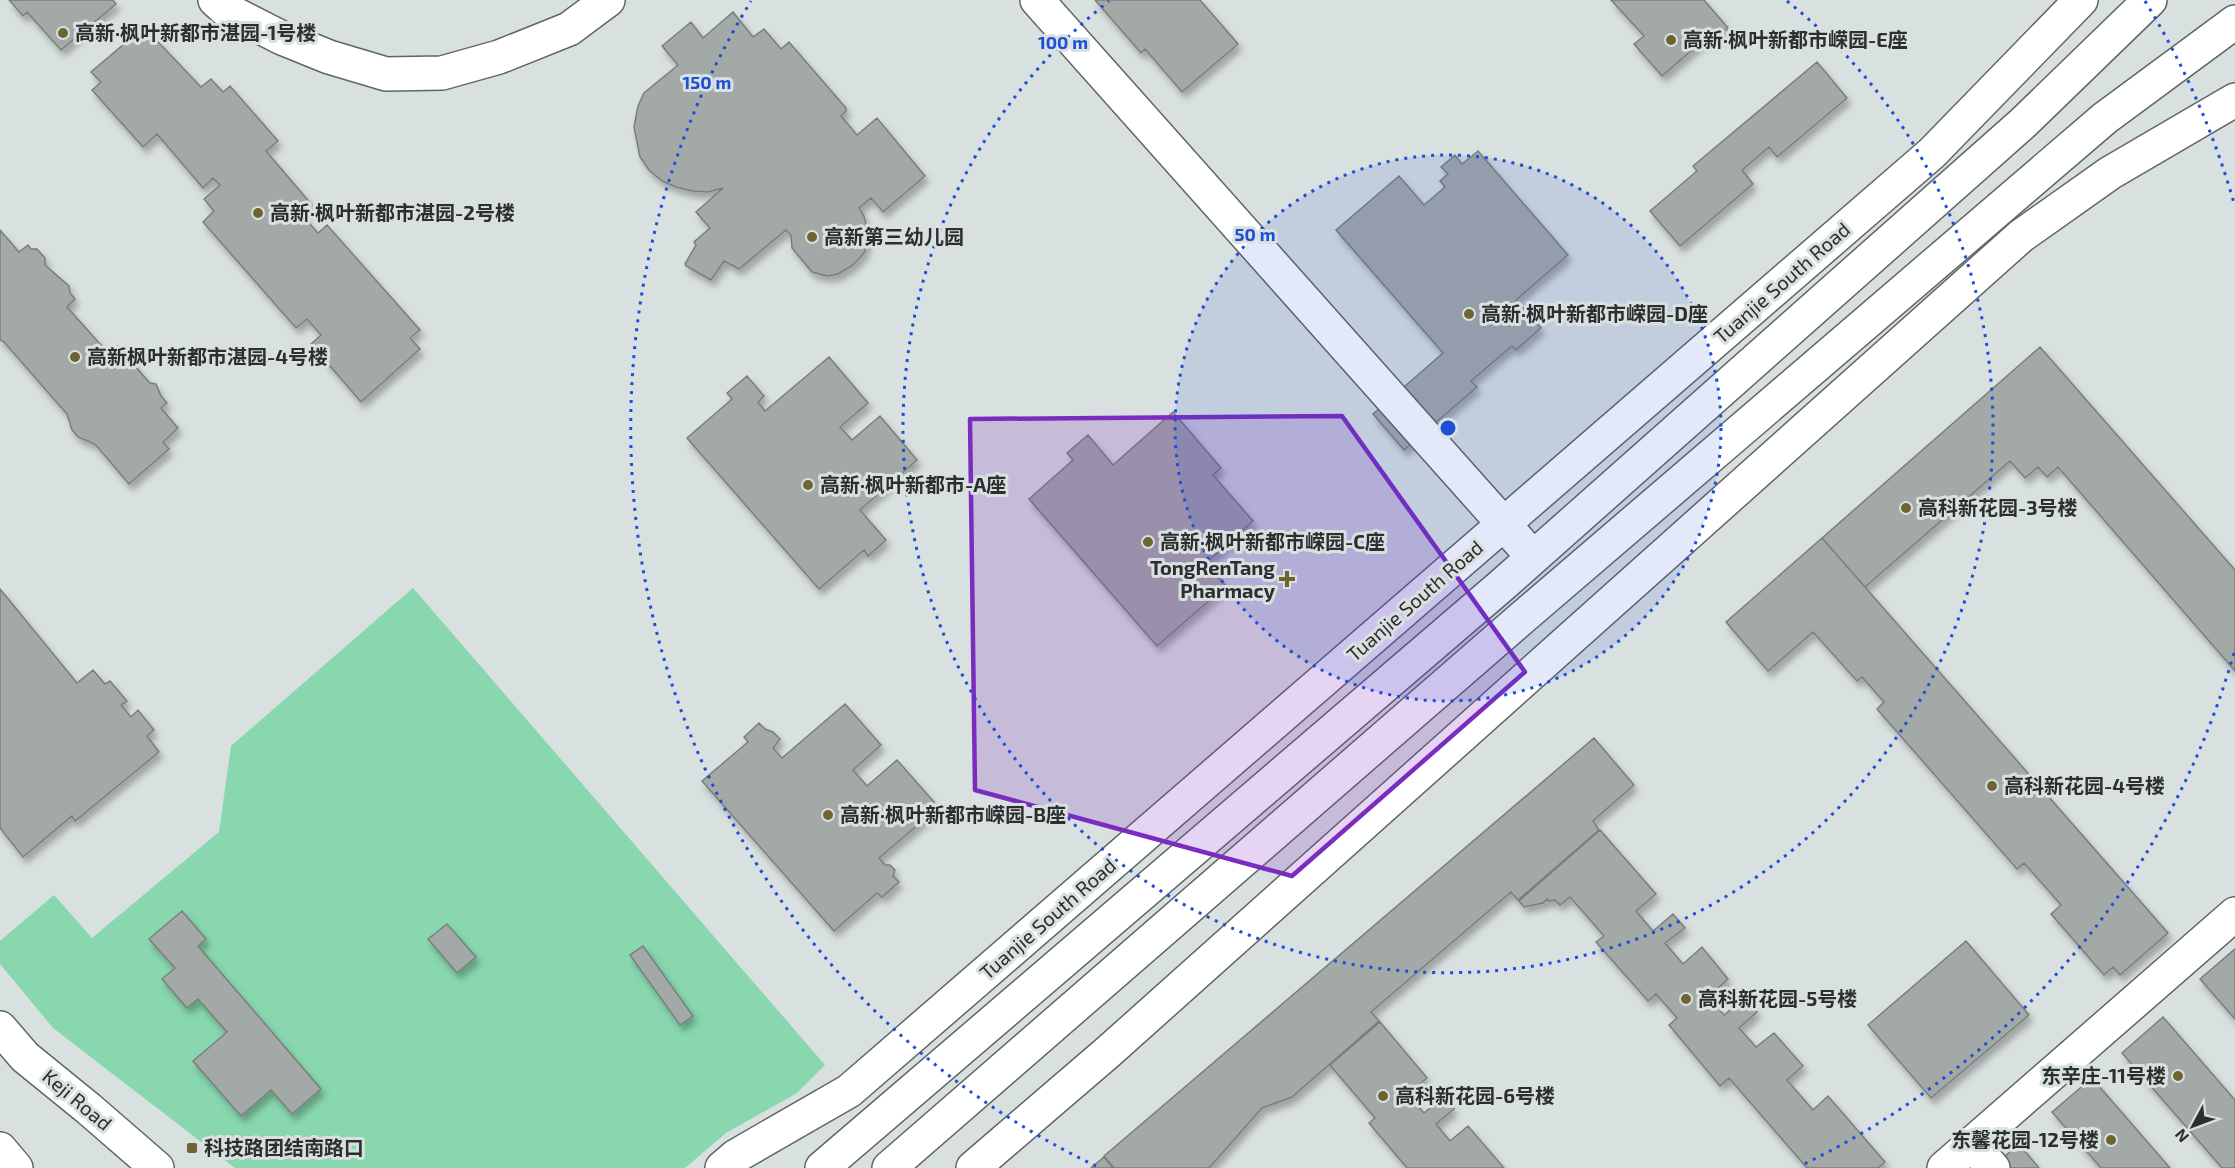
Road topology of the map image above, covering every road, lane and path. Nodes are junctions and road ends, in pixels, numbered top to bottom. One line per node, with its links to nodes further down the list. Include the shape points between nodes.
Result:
1 (215, 0): 2 (street, via 282,38 386,74 442,73 500,57 569,29)
2 (608, 0)
3 (1037, 0): 8 (street)
4 (2081, 0): 8 (street, Tuanjie South Road, via 1932,153)
5 (2150, 0): 9 (street, Tuanjie South Road, via 2024,123)
6 (2235, 22): 18 (street, via 2105,118 1523,616)
7 (2235, 100): 19 (street, via 2110,173 2021,236 1108,1052)
8 (1504, 523): 9 (street); 16 (street, Tuanjie South Road, via 849,1091 736,1156)
9 (1533, 557): 17 (street, Tuanjie South Road)
10 (2235, 914): 12 (street)
11 (0, 1028): 15 (street, Keji Road, via 25,1057)
12 (1972, 1144): 20 (street); 21 (street)
13 (0, 1149): 14 (street)
14 (16, 1168)
15 (157, 1168)
16 (722, 1168)
17 (822, 1168)
18 (889, 1168)
19 (973, 1168)
20 (1944, 1168)
21 (1993, 1168)

